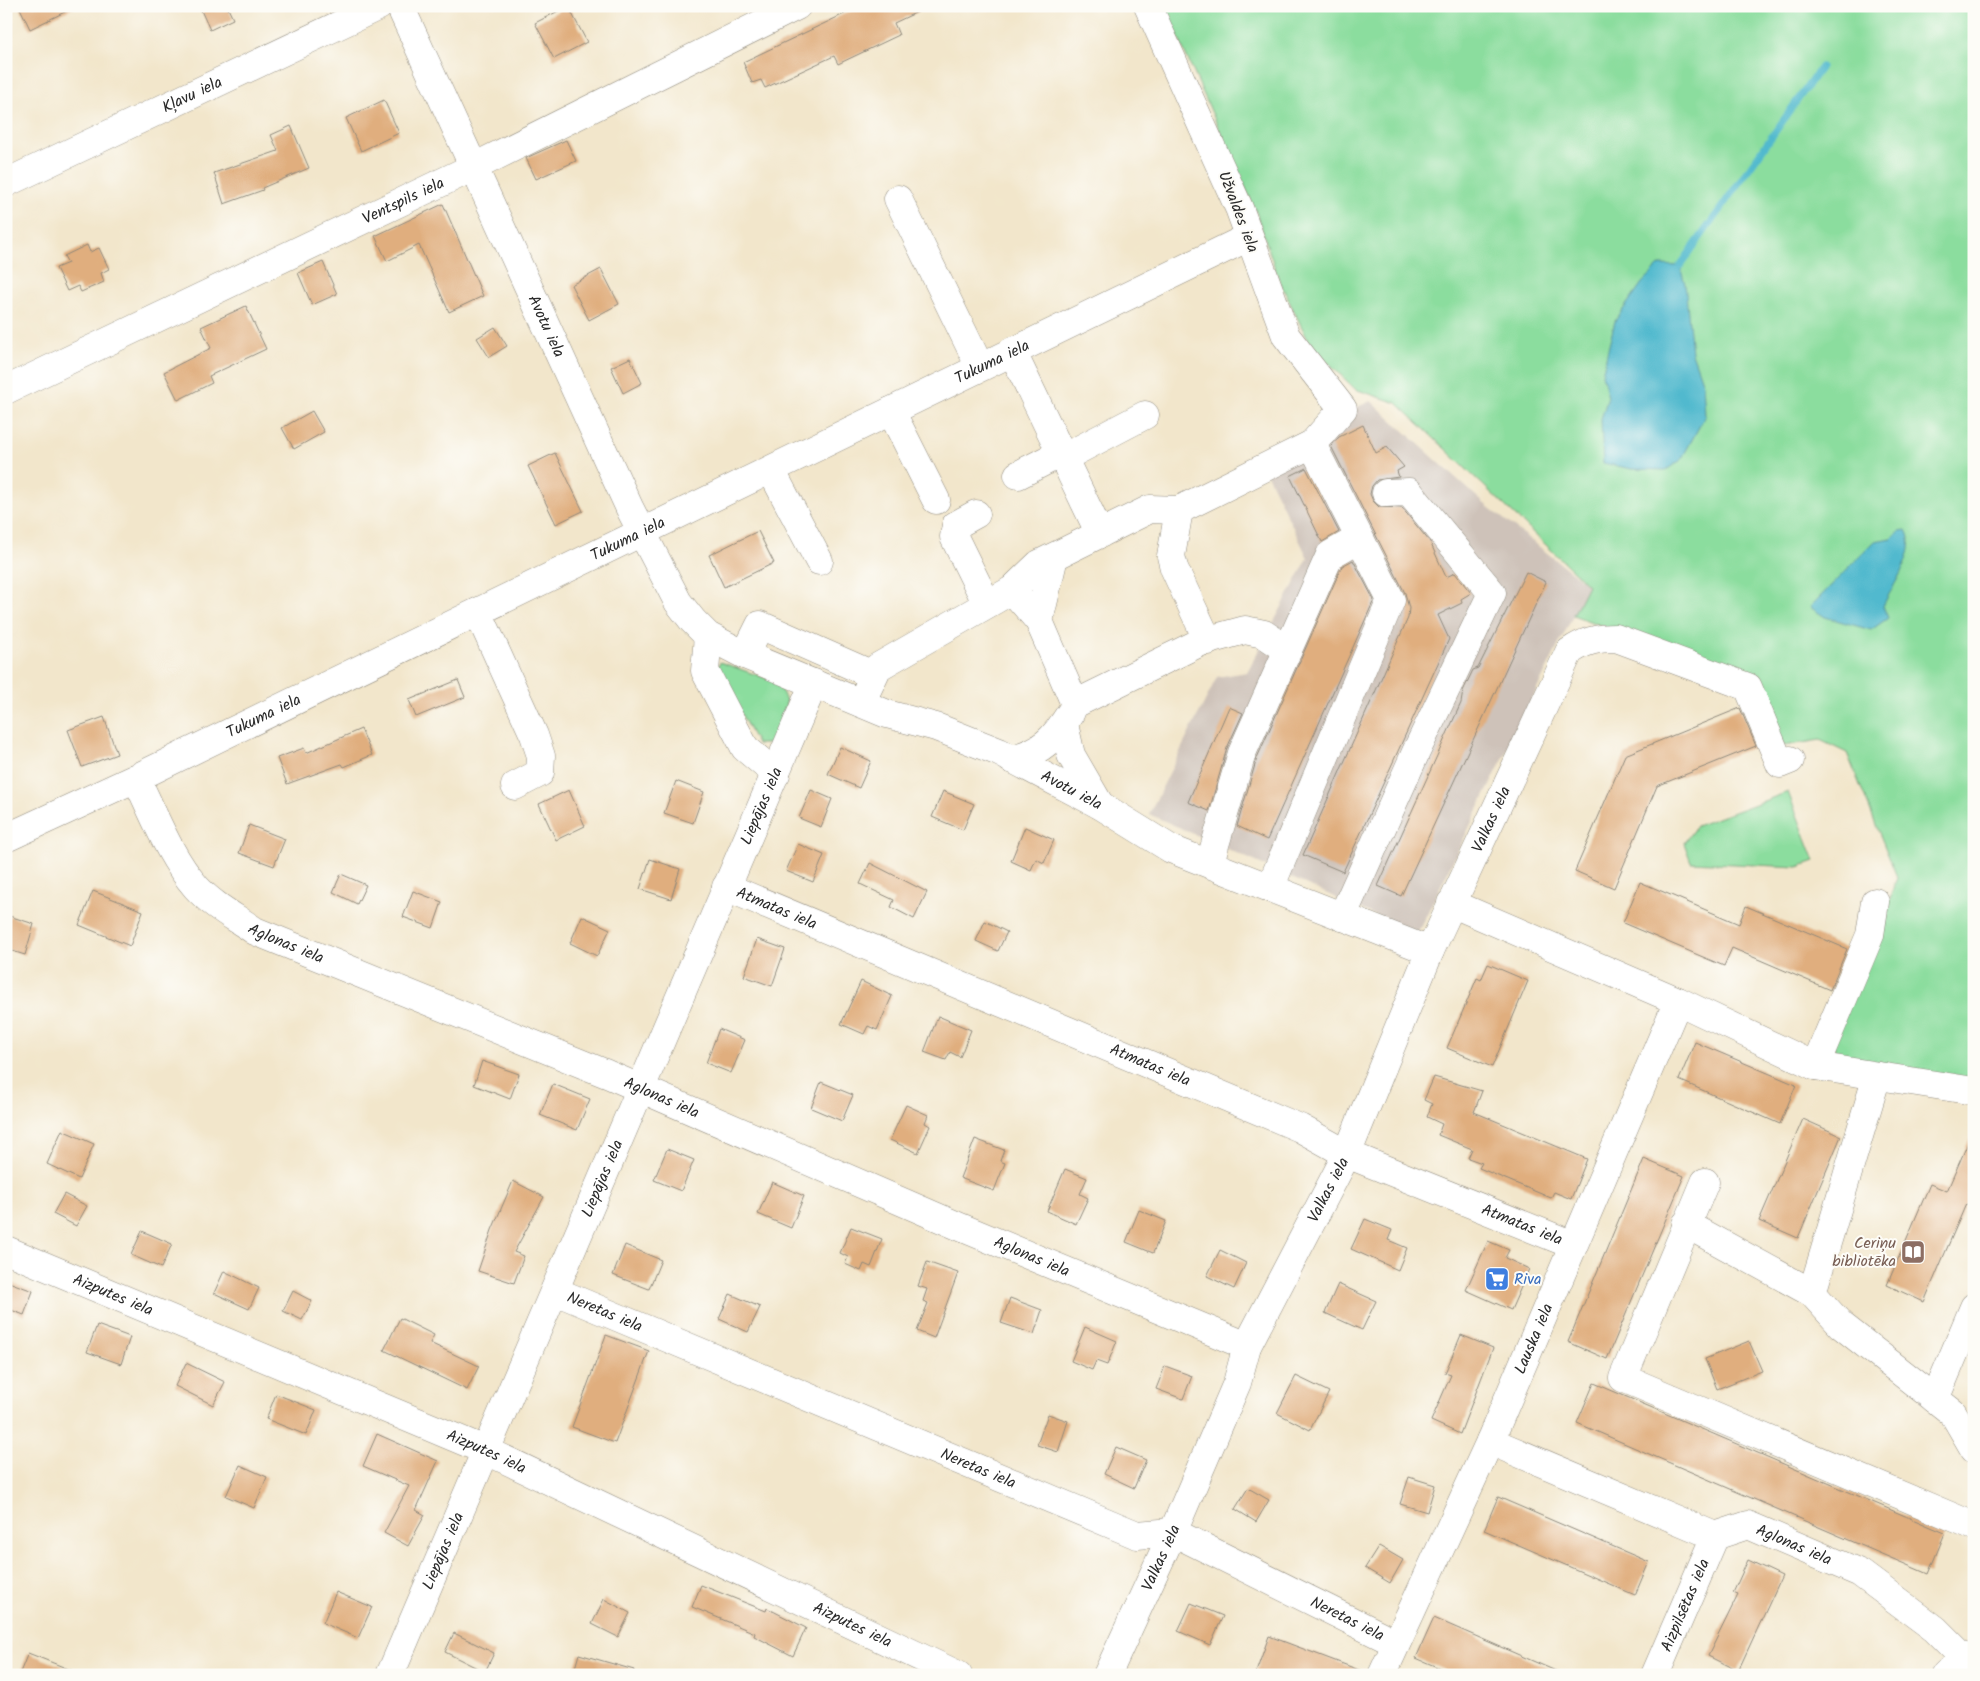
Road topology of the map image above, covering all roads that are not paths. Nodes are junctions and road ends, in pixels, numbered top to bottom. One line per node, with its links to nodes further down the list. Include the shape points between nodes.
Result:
1 (379, 6): 6 (street, Kļavu iela)
2 (400, 6): 5 (street, Avotu iela)
3 (797, 6): 5 (street, Ventspils iela)
4 (1148, 6): 8 (street, Užvaldes iela)
5 (474, 167): 11 (street, Ventspils iela); 22 (street, Avotu iela)
6 (6, 183)
7 (898, 199): 10 (street)
8 (1249, 237): 9 (street, Tukuma iela); 14 (street, Užvaldes iela, via 1286,336 1343,409)
9 (1012, 351): 10 (street, Tukuma iela); 15 (street)
10 (980, 367): 12 (street, Tukuma iela)
11 (6, 390)
12 (891, 410): 16 (street, Tukuma iela); 19 (street)
13 (1145, 415): 15 (street)
14 (1312, 444): 20 (street); 24 (street)
15 (1062, 456): 17 (street); 23 (street)
16 (771, 470): 22 (street, Tukuma iela); 26 (street)
17 (1018, 475)
18 (1386, 493): 51 (street, via 1408,492 1492,593)
19 (936, 500)
20 (1179, 510): 23 (street, via 1150,508); 32 (street, via 1172,562)
21 (976, 514): 28 (street, via 956,525 954,537)
22 (642, 532): 29 (street, Tukuma iela); 31 (street, Avotu iela, via 678,602)
23 (1100, 534): 25 (street)
24 (1358, 539): 33 (street, via 1330,555); 48 (street, via 1391,600)
25 (1054, 558): 27 (street, via 1039,564); 30 (street)
26 (819, 561)
27 (1012, 590): 28 (street); 30 (street)
28 (988, 604): 35 (street, via 878,667)
29 (478, 612): 42 (street, Tukuma iela); 43 (street, via 541,756 540,774)
30 (1039, 621): 38 (street)
31 (708, 636): 34 (street, Avotu iela); 41 (street, via 705,671 744,748)
32 (1208, 641): 33 (street, via 1245,630 1264,634); 38 (street)
33 (1288, 650): 46 (street, via 1242,753)
34 (745, 654): 35 (street, via 760,626); 36 (street, Avotu iela)
35 (873, 675): 37 (street)
36 (814, 683): 37 (street, Avotu iela); 41 (street, Liepājas iela)
37 (861, 703): 39 (street, Avotu iela, via 887,714 936,726)
38 (1069, 714): 39 (street, via 1044,745 1030,754); 44 (street, via 1071,756)
39 (1010, 758): 44 (street, Avotu iela)
40 (1790, 760): 50 (street, Valkas iela, via 1780,764 1748,686 1616,638 1594,639 1581,644 1569,652)
41 (776, 774): 47 (street, Liepājas iela)
42 (136, 778): 45 (street, Tukuma iela); 56 (street, Aglonas iela, via 176,858 195,886 255,931)
43 (515, 786)
44 (1100, 805): 46 (street, Avotu iela, via 1171,849)
45 (6, 838)
46 (1210, 862): 48 (street, Avotu iela)
47 (726, 886): 56 (street, Liepājas iela); 58 (street, Atmatas iela, via 1300,1128)
48 (1270, 888): 51 (street, Avotu iela)
49 (1875, 902): 54 (street, via 1870,935)
50 (1451, 903): 52 (street, Valkas iela); 53 (street)
51 (1342, 918): 52 (street, Avotu iela)
52 (1430, 950): 58 (street, Valkas iela)
53 (1678, 1001): 54 (street); 61 (street, Lauska iela)
54 (1815, 1066): 55 (street)
55 (1877, 1076): 57 (street); 64 (street)
56 (642, 1088): 63 (street, Liepājas iela); 66 (street, Aglonas iela, via 683,1109)
57 (1974, 1091)
58 (1347, 1154): 61 (street, Atmatas iela); 66 (street, Valkas iela)
59 (1706, 1182): 60 (street)
60 (1686, 1224): 64 (street); 71 (street, via 1623,1378)
61 (1573, 1245): 68 (street, Lauska iela)
62 (6, 1250): 70 (street, Aizputes iela)
63 (555, 1291): 70 (street, Liepājas iela); 72 (street, Neretas iela, via 1137,1535)
64 (1812, 1292): 67 (street, via 1841,1325)
65 (1974, 1307): 67 (street)
66 (1246, 1346): 72 (street, Valkas iela, via 1237,1383)
67 (1935, 1399): 69 (street, via 1953,1413)
68 (1490, 1442): 73 (street); 74 (street, Lauska iela)
69 (1974, 1449)
70 (486, 1451): 76 (street, Liepājas iela); 77 (street, Aizputes iela)
71 (1974, 1526)
72 (1173, 1532): 74 (street, Neretas iela); 78 (street, Valkas iela)
73 (1715, 1536): 75 (street, Aglonas iela, via 1748,1526 1860,1573 1935,1630); 80 (street, Aizpilsētas iela)
74 (1396, 1644): 79 (street, Lauska iela)
75 (1962, 1663)
76 (390, 1675)
77 (958, 1675)
78 (1107, 1675)
79 (1382, 1675)
80 (1655, 1675)

